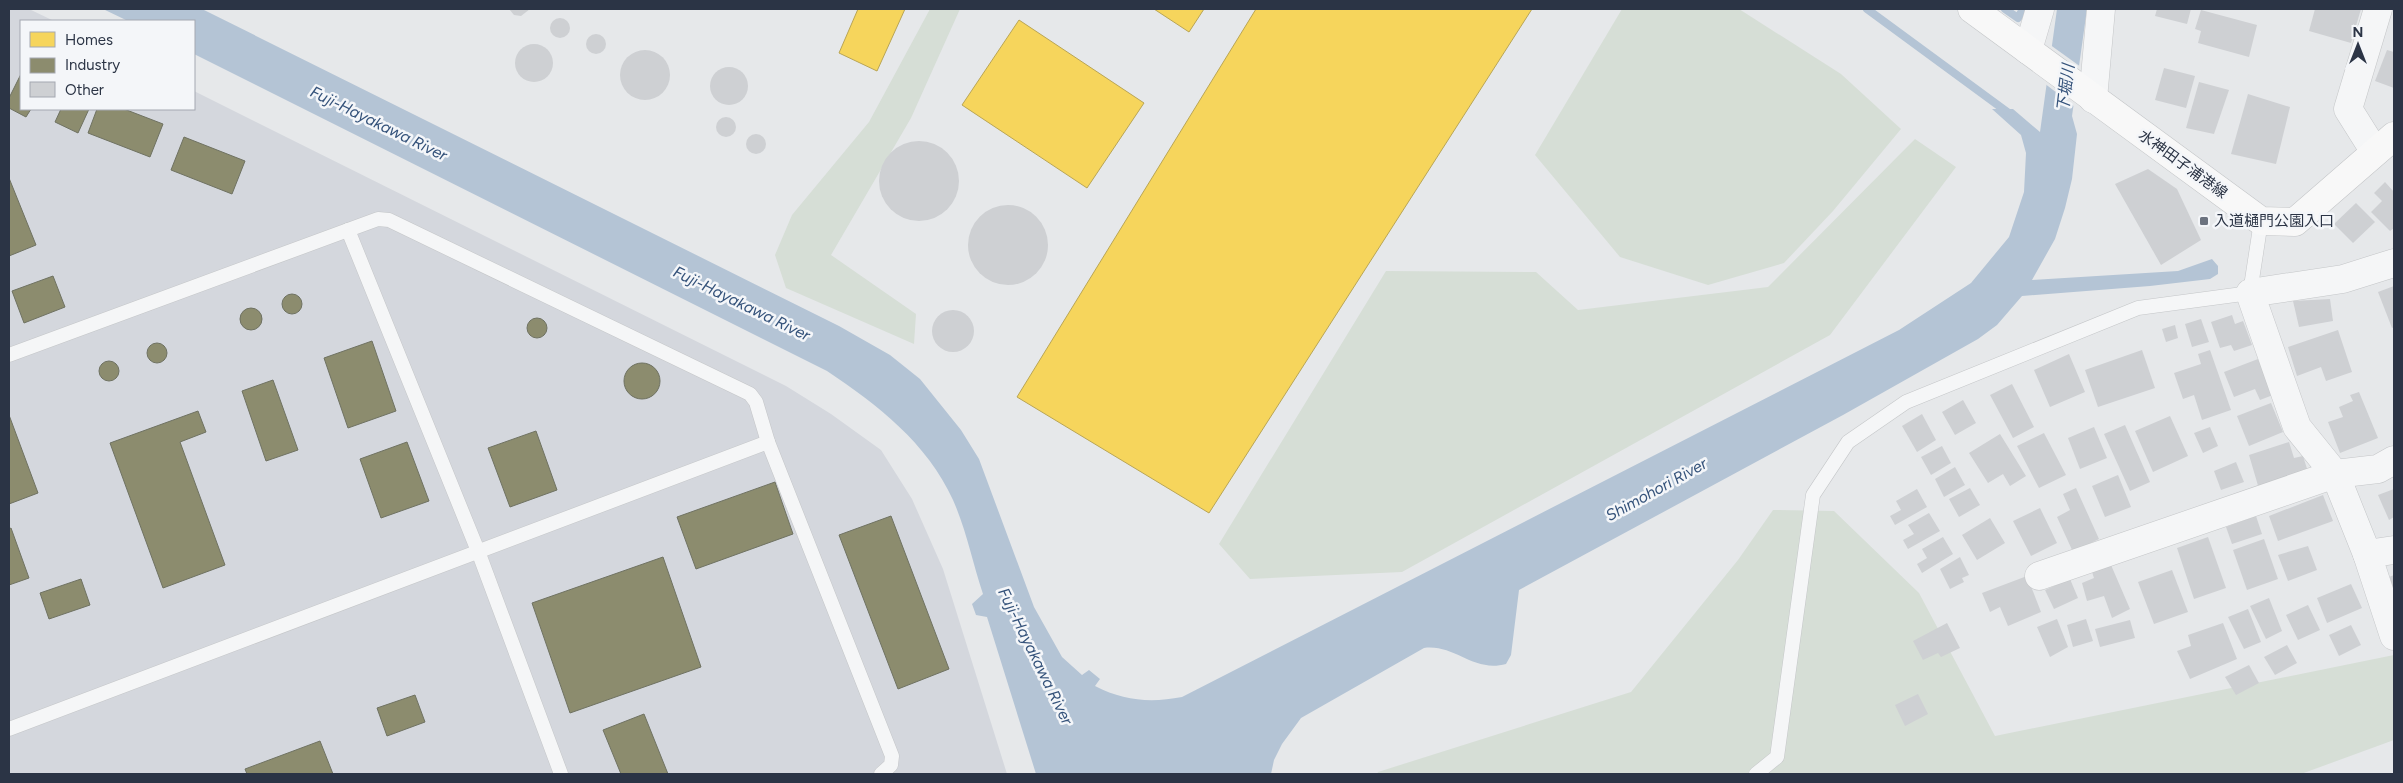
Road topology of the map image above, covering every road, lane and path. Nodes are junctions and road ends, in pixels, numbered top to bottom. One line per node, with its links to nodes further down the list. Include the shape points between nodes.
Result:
1 (1972, 9): 5 (main road, 水神田子浦港線)
2 (2040, 9): 5 (street)
3 (2102, 9): 6 (street)
4 (2378, 9): 7 (street, via 2348,109)
5 (2035, 56): 6 (main road, 水神田子浦港線)
6 (2088, 95): 8 (main road, 水神田子浦港線)
7 (2385, 144): 8 (main road, via 2295,222)
8 (2261, 221): 11 (lane)
9 (348, 230): 12 (lane); 13 (lane, via 378,219 390,220 750,394 756,402); 17 (lane)
10 (2394, 263): 11 (street, via 2343,279)
11 (2250, 293): 15 (street, via 2296,427); 24 (lane, via 2138,308 1906,402 1848,442 1813,495 1777,757)
12 (9, 355)
13 (768, 442): 17 (lane); 23 (lane, via 892,756 891,765)
14 (2394, 460): 15 (street, via 2378,469)
15 (2336, 474): 18 (street); 19 (street)
16 (2394, 550): 18 (street)
17 (478, 551): 21 (lane); 22 (lane)
18 (2367, 554): 20 (street)
19 (2039, 576)
20 (2394, 636)
21 (9, 729)
22 (560, 774)
23 (881, 774)
24 (1756, 774)

